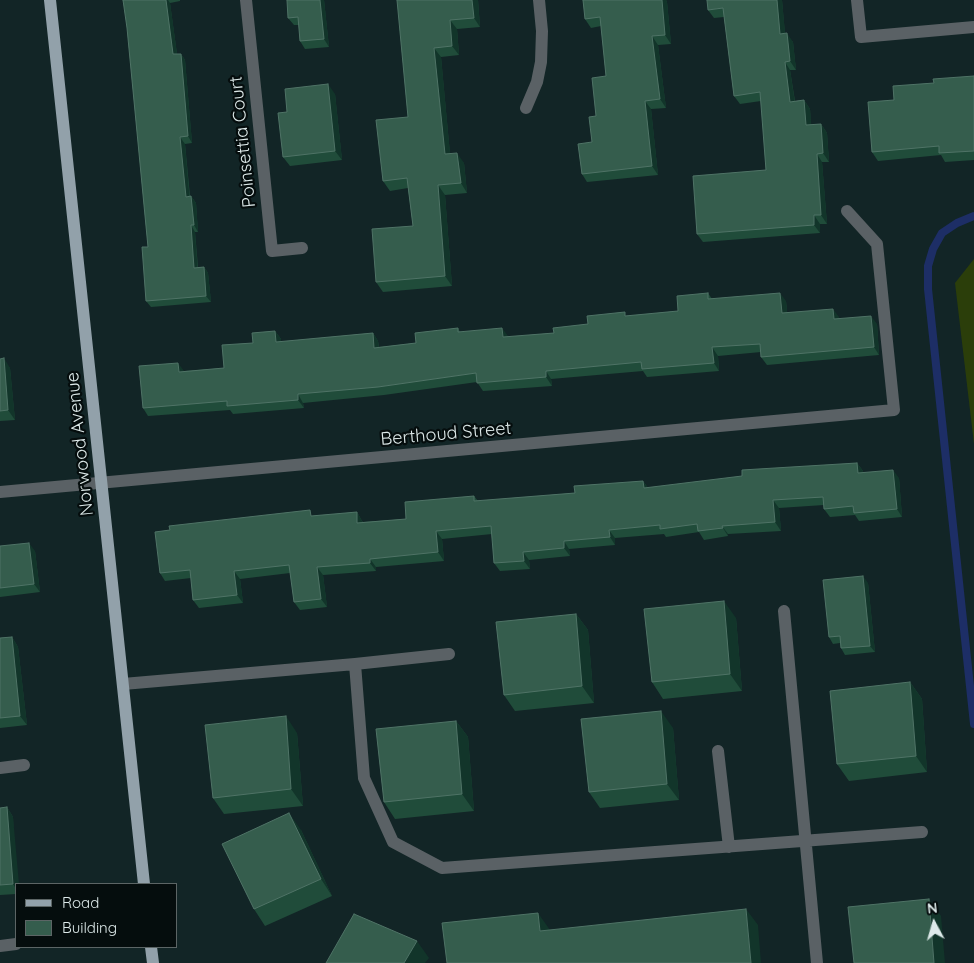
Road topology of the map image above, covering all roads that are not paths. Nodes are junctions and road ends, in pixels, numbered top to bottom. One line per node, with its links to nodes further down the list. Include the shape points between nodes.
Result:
1 (50, 0): 9 (main road, Norwood Avenue)
2 (246, 0): 8 (street, Poinsettia Court, via 272,251)
3 (539, 0): 6 (street, via 541,62)
4 (857, 0): 5 (street, via 861,37)
5 (974, 27)
6 (526, 108)
7 (847, 212): 9 (street, Berthoud Street, via 877,244 894,410)
8 (302, 248)
9 (102, 483): 10 (street, Berthoud Street); 14 (main road, Norwood Avenue)
10 (0, 492)
11 (784, 611): 19 (street)
12 (449, 654): 13 (street)
13 (355, 664): 14 (street); 20 (street, via 364,778 393,842 442,868)
14 (123, 684): 21 (main road, Norwood Avenue)
15 (718, 751): 20 (street)
16 (24, 765): 17 (street)
17 (0, 768)
18 (922, 832): 19 (street)
19 (806, 841): 20 (street); 26 (street)
20 (729, 847)
21 (144, 883)
22 (15, 944): 23 (street)
23 (0, 946)
24 (151, 948): 25 (main road)
25 (153, 963)
26 (817, 963)

